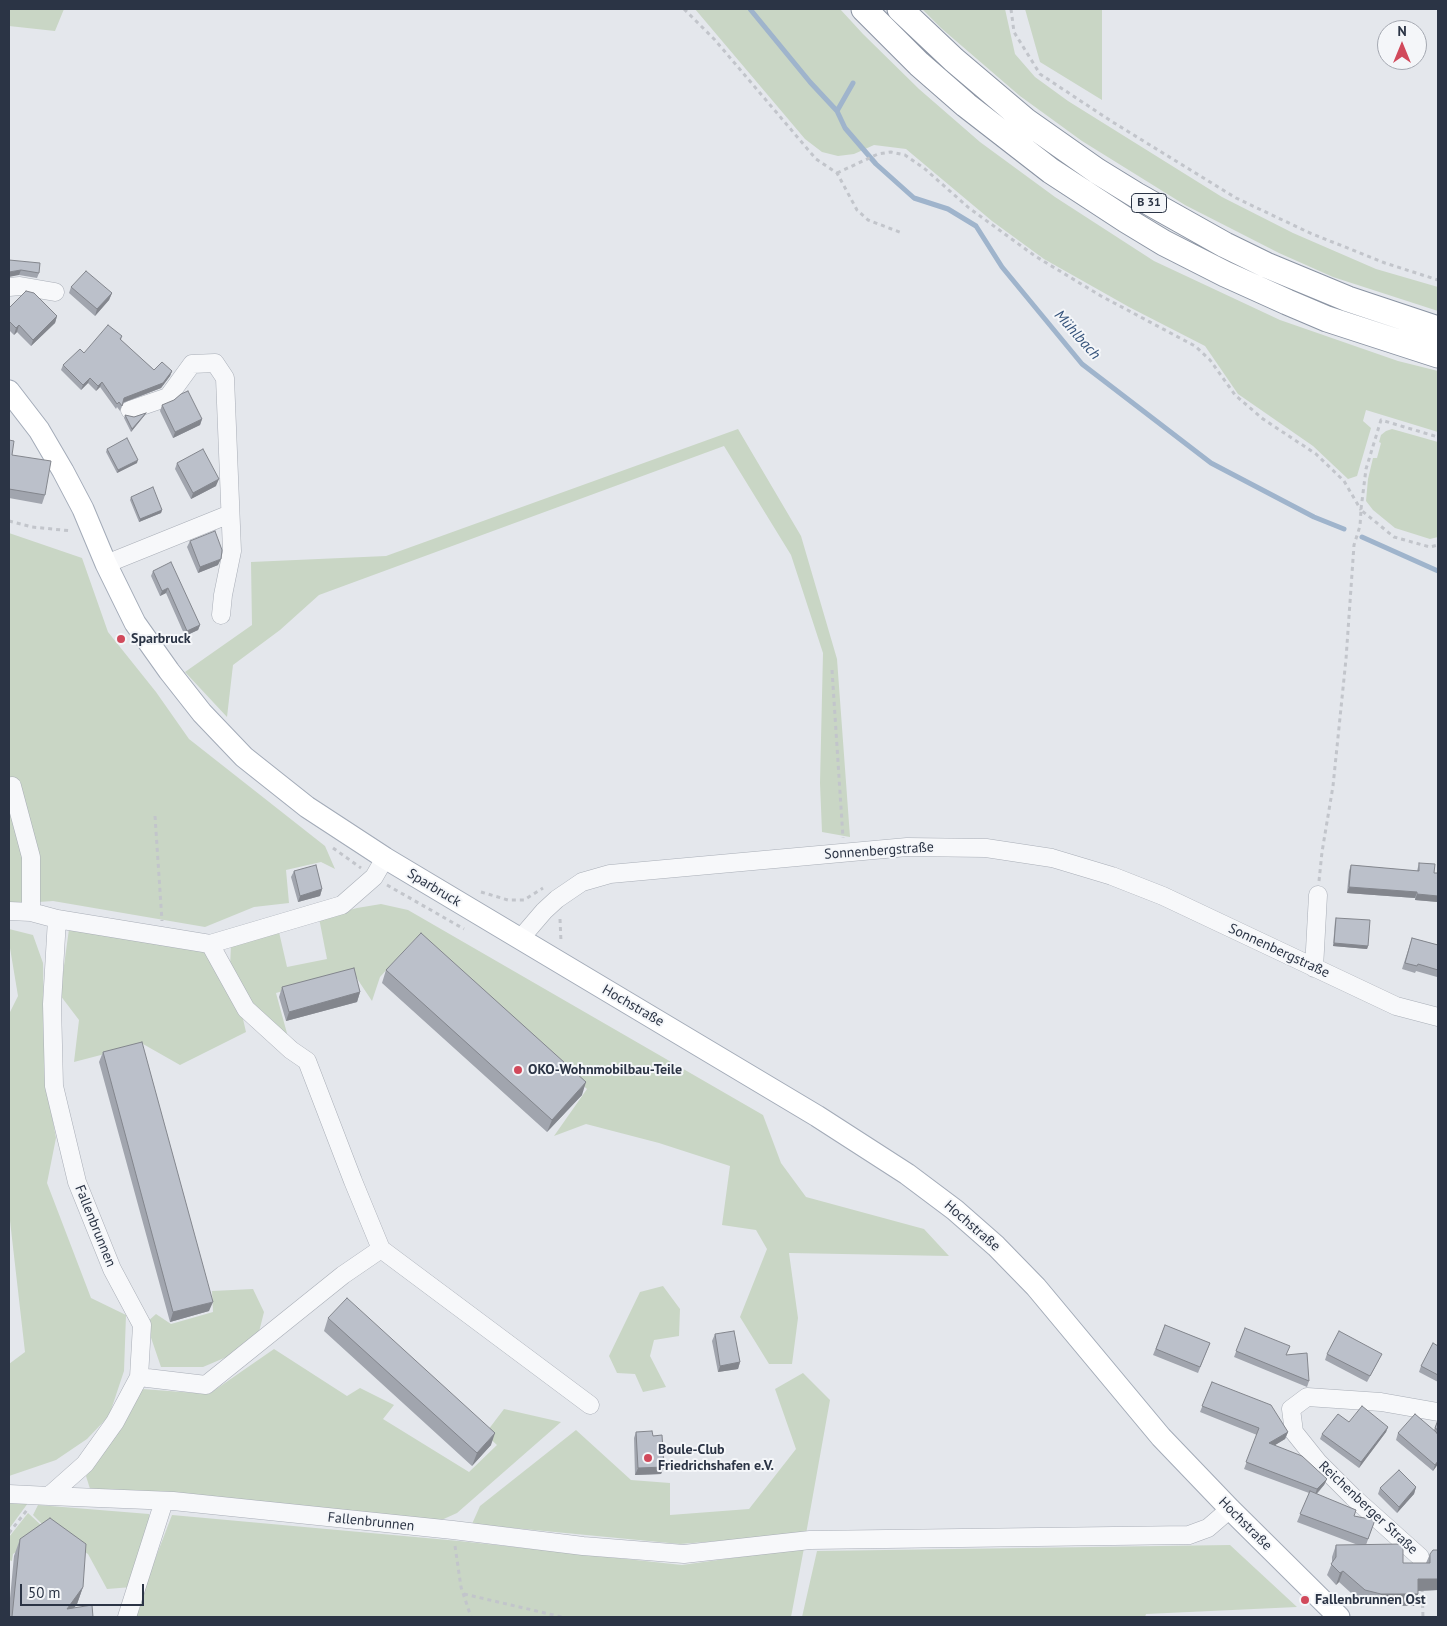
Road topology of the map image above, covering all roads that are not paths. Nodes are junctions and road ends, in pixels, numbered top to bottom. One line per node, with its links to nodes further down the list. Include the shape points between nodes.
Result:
1 (864, 9): 6 (highway, B 31, via 966,105 1051,171 1164,243 1287,302 1336,322)
2 (900, 9): 5 (highway, B 31, via 1026,120 1136,195 1266,265 1348,299)
3 (9, 287): 4 (street)
4 (55, 292)
5 (1438, 328)
6 (1438, 355)
7 (9, 391): 10 (main road, Sparbruck, via 54,455 84,509)
8 (130, 410): 9 (street, via 168,397 192,364 215,363 225,378)
9 (230, 514): 10 (street); 11 (street, via 232,551)
10 (106, 564): 13 (main road, Sparbruck, via 135,623 169,671 222,735 278,786)
11 (221, 615)
12 (12, 786): 16 (street, via 31,857)
13 (385, 858): 18 (main road, Sparbruck); 19 (street, via 374,877 342,905)
14 (1318, 895): 20 (street)
15 (9, 911): 16 (street)
16 (31, 912): 17 (street)
17 (57, 919): 19 (street); 23 (street, Fallenbrunnen, via 52,1004 54,1086 77,1182 112,1269 142,1325)
18 (520, 939): 20 (street, Sonnenbergstraße, via 557,899 582,882 610,874 907,847 986,848 1052,858 1112,876 1162,896); 29 (main road, Hochstraße, via 817,1116 907,1174 955,1210 1036,1287 1161,1437)
19 (210, 944): 22 (street, via 246,1009 290,1050 307,1061)
20 (1314, 968): 21 (street, Sonnenbergstraße, via 1396,1006)
21 (1438, 1017)
22 (381, 1249): 23 (street, via 343,1275 206,1385); 24 (street)
23 (139, 1377): 27 (street, Fallenbrunnen, via 115,1422 85,1464)
24 (590, 1405)
25 (1438, 1412): 30 (street, Reichenberger Straße, via 1381,1402 1307,1397 1291,1409 1294,1432 1318,1462)
26 (9, 1494): 27 (street, Fallenbrunnen)
27 (44, 1496): 28 (street, Fallenbrunnen)
28 (164, 1501): 29 (street, Fallenbrunnen, via 684,1554 810,1540 1189,1536 1208,1528); 31 (street)
29 (1230, 1509): 32 (main road, Hochstraße)
30 (1420, 1557)
31 (127, 1617)
32 (1338, 1617)

